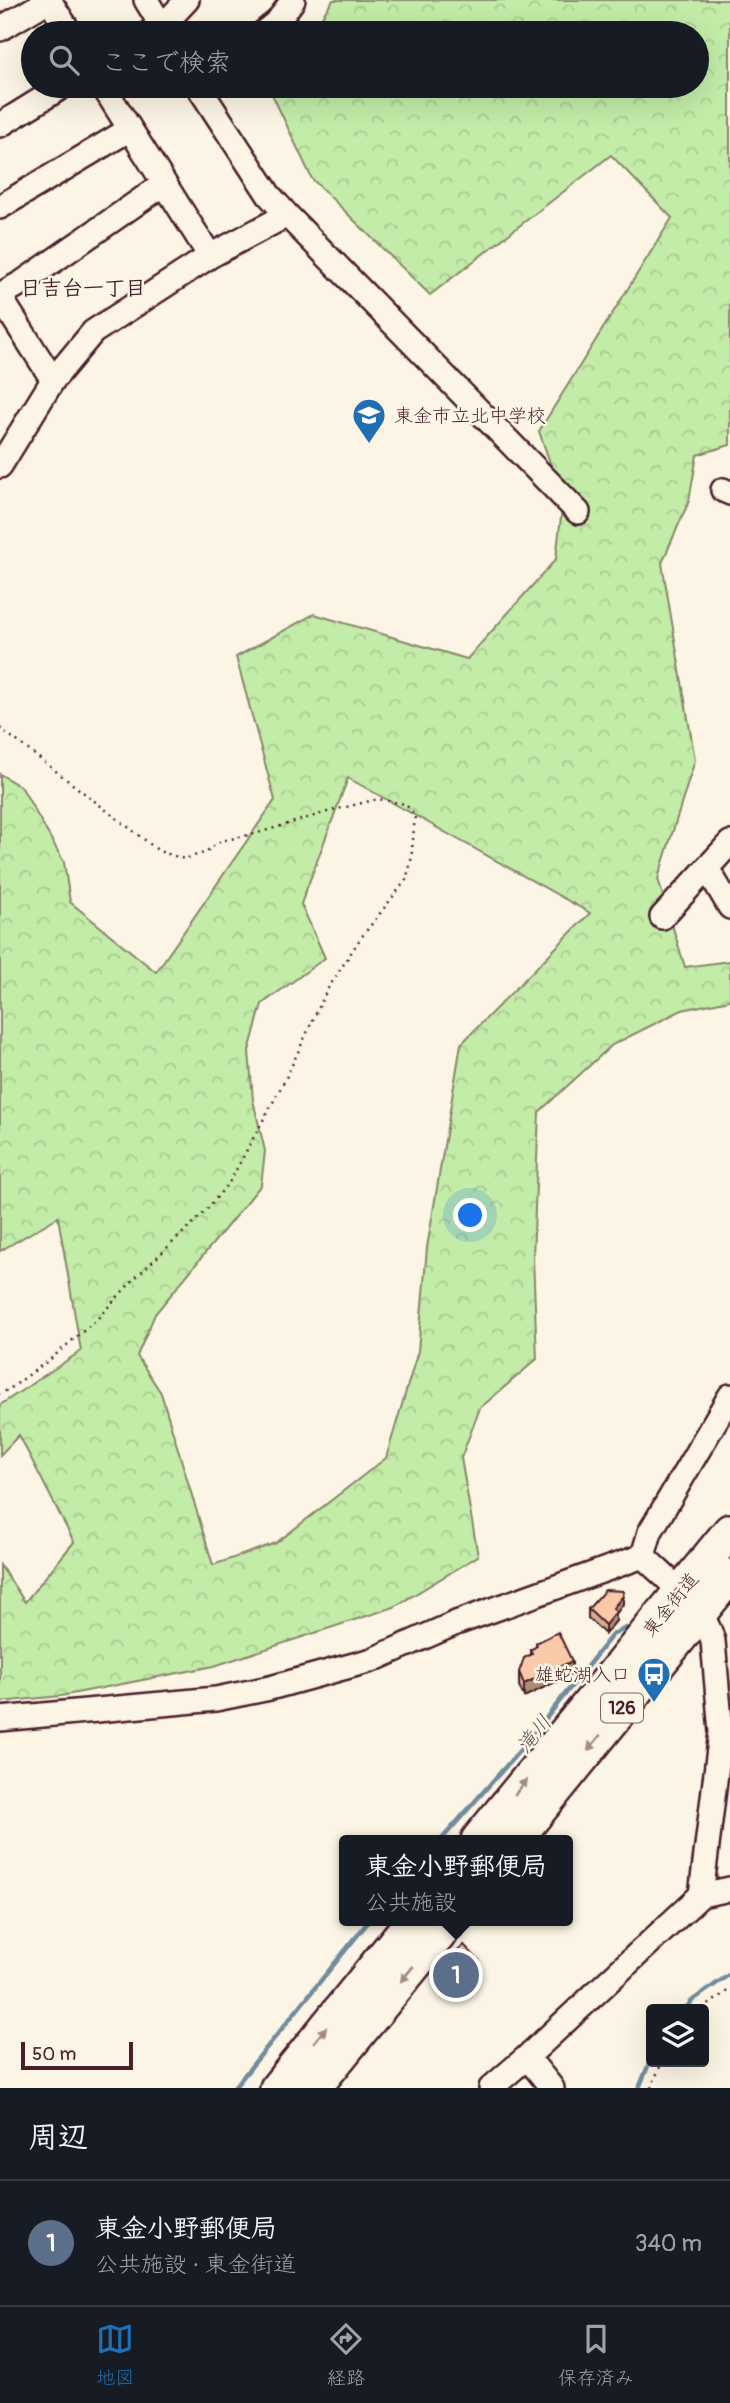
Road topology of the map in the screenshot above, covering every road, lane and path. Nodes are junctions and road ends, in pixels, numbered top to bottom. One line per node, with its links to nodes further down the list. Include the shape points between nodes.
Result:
1 (49, 0): 5 (street); 9 (street)
2 (146, 0): 6 (street)
3 (187, 0): 7 (street)
4 (293, 0): 8 (street)
5 (62, 21)
6 (154, 21)
7 (167, 21)
8 (278, 21)
9 (0, 29)
10 (44, 98): 13 (street)
11 (111, 98): 14 (street)
12 (206, 98): 17 (street)
13 (0, 125)
14 (130, 129): 15 (street); 16 (street)
15 (164, 184): 18 (street); 19 (street)
16 (0, 207)
17 (287, 215): 18 (street); 22 (street)
18 (210, 256): 20 (street, via 93,332)
19 (0, 296): 20 (street)
20 (53, 380): 21 (street)
21 (0, 466)
22 (578, 512)
23 (0, 728): 28 (path, via 159,851 184,859 222,841 378,799 405,804 415,815 406,880 327,990 230,1181 97,1319)
24 (730, 843): 25 (street)
25 (707, 868): 26 (street); 27 (street)
26 (730, 907)
27 (662, 917)
28 (0, 1394)
29 (730, 1396): 31 (street, via 650,1532)
30 (730, 1531): 33 (highway, 東金街道 / 126)
31 (643, 1556): 33 (street); 34 (street, via 456,1623 372,1660 270,1688 216,1699)
32 (730, 1576): 33 (highway, 東金街道 / 126)
33 (689, 1602): 35 (highway, 東金街道 / 126, one-way to 33); 36 (highway, 東金街道 / 126, one-way to 36); 38 (street, via 713,1641 721,1732)
34 (0, 1719)
35 (482, 1835)
36 (519, 1835)
37 (730, 1889): 38 (street)
38 (701, 1895): 43 (street)
39 (408, 1926): 45 (highway, one-way to 39)
40 (446, 1926): 46 (highway, one-way to 46)
41 (730, 1990): 42 (path)
42 (709, 2005)
43 (527, 2057): 47 (street); 48 (street)
44 (660, 2067): 49 (path)
45 (277, 2088)
46 (314, 2088)
47 (491, 2088)
48 (552, 2088)
49 (651, 2088)

